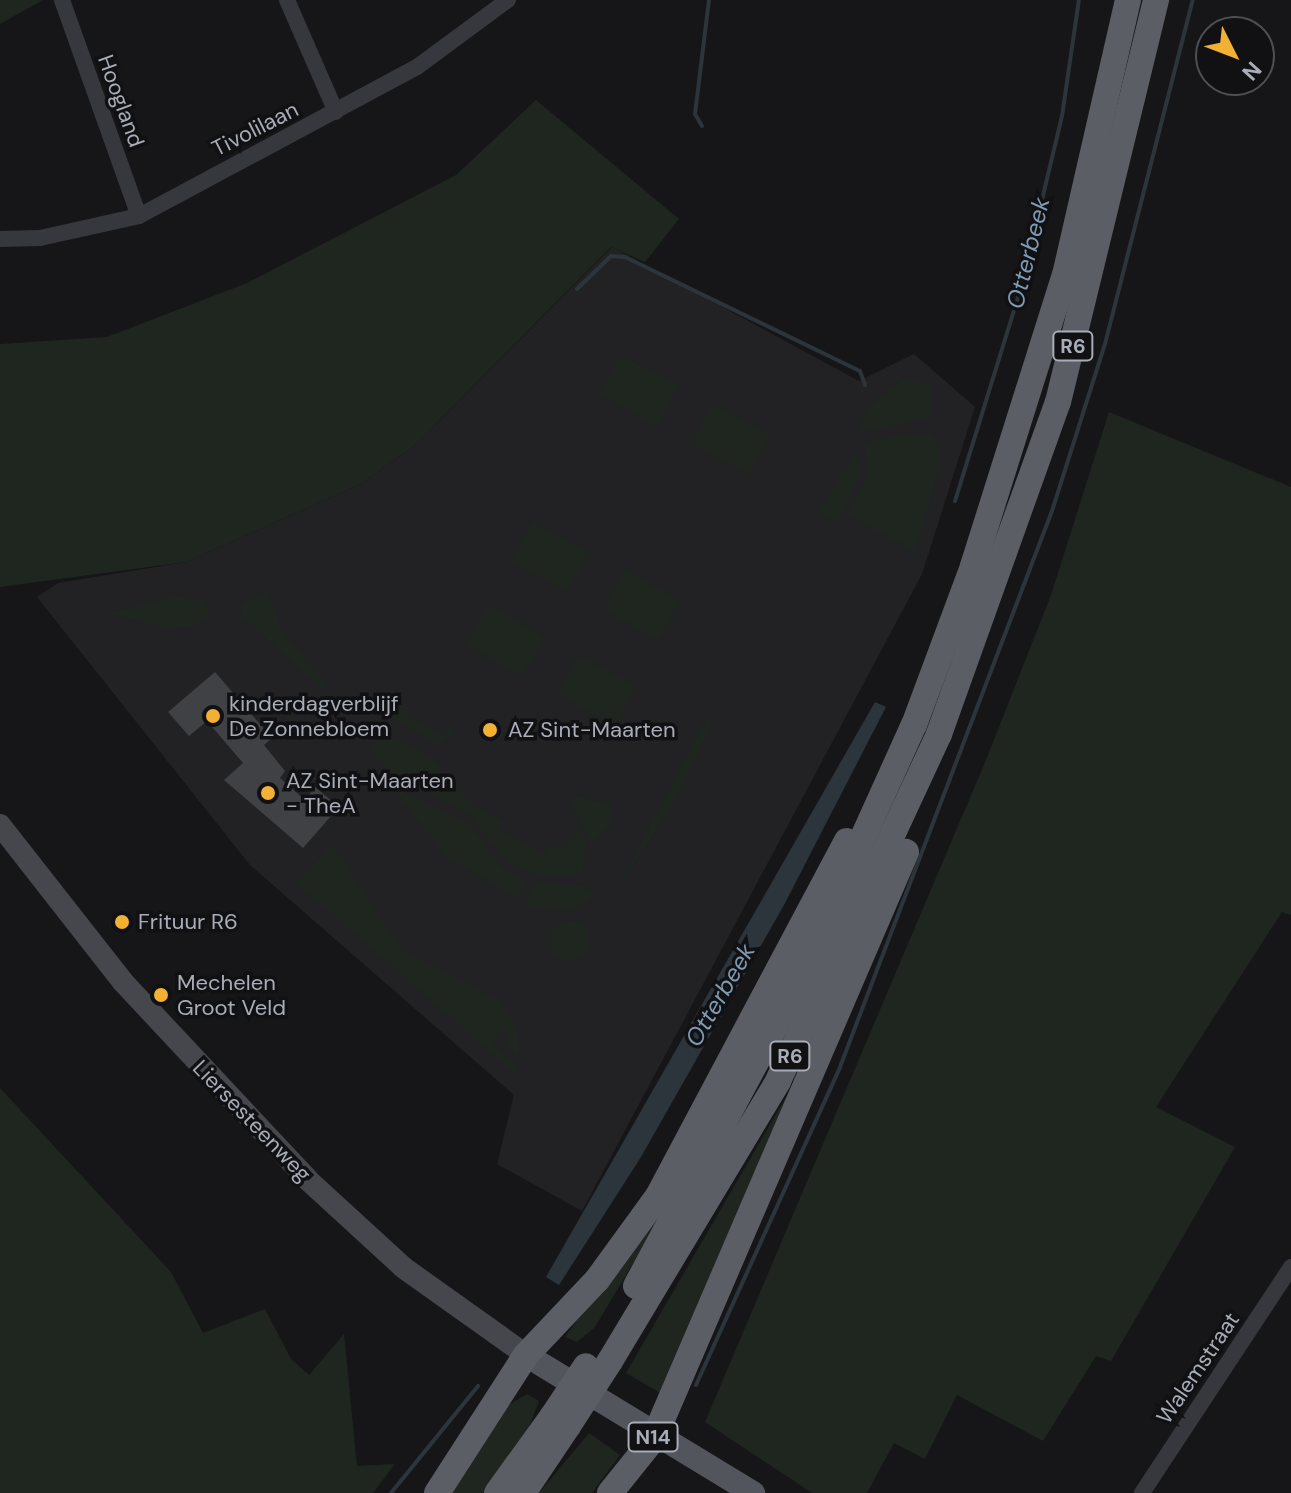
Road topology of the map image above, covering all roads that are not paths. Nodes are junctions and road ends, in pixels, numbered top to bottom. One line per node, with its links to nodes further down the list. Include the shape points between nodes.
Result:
1 (62, 0): 7 (street, Hoogland)
2 (287, 0): 6 (street)
3 (508, 0): 6 (street, Tivolilaan, via 417,67)
4 (1128, 0): 9 (highway, R6, via 1065,275 979,551)
5 (1156, 0): 10 (highway, R6, via 1058,402)
6 (336, 112): 7 (street, Tivolilaan)
7 (139, 216): 8 (street, Tivolilaan, via 40,238)
8 (0, 239)
9 (914, 725): 13 (highway, via 898,737 658,1196 597,1280); 14 (highway, R6, via 836,905)
10 (939, 734): 14 (highway, R6, via 778,1081); 16 (highway, via 937,768 894,883)
11 (0, 825): 13 (main road, Liersesteenweg / N14, via 123,982 308,1180 404,1268)
12 (1291, 1267): 22 (street, Walemstraat)
13 (526, 1355): 16 (main road, Liersesteenweg / N14); 17 (highway)
14 (602, 1357): 15 (highway, R6, bridge)
15 (560, 1422): 18 (highway, R6); 19 (highway, R6)
16 (654, 1438): 20 (highway); 21 (main road, N14)
17 (437, 1493)
18 (497, 1493)
19 (523, 1493)
20 (610, 1493)
21 (753, 1493)
22 (1142, 1493)

